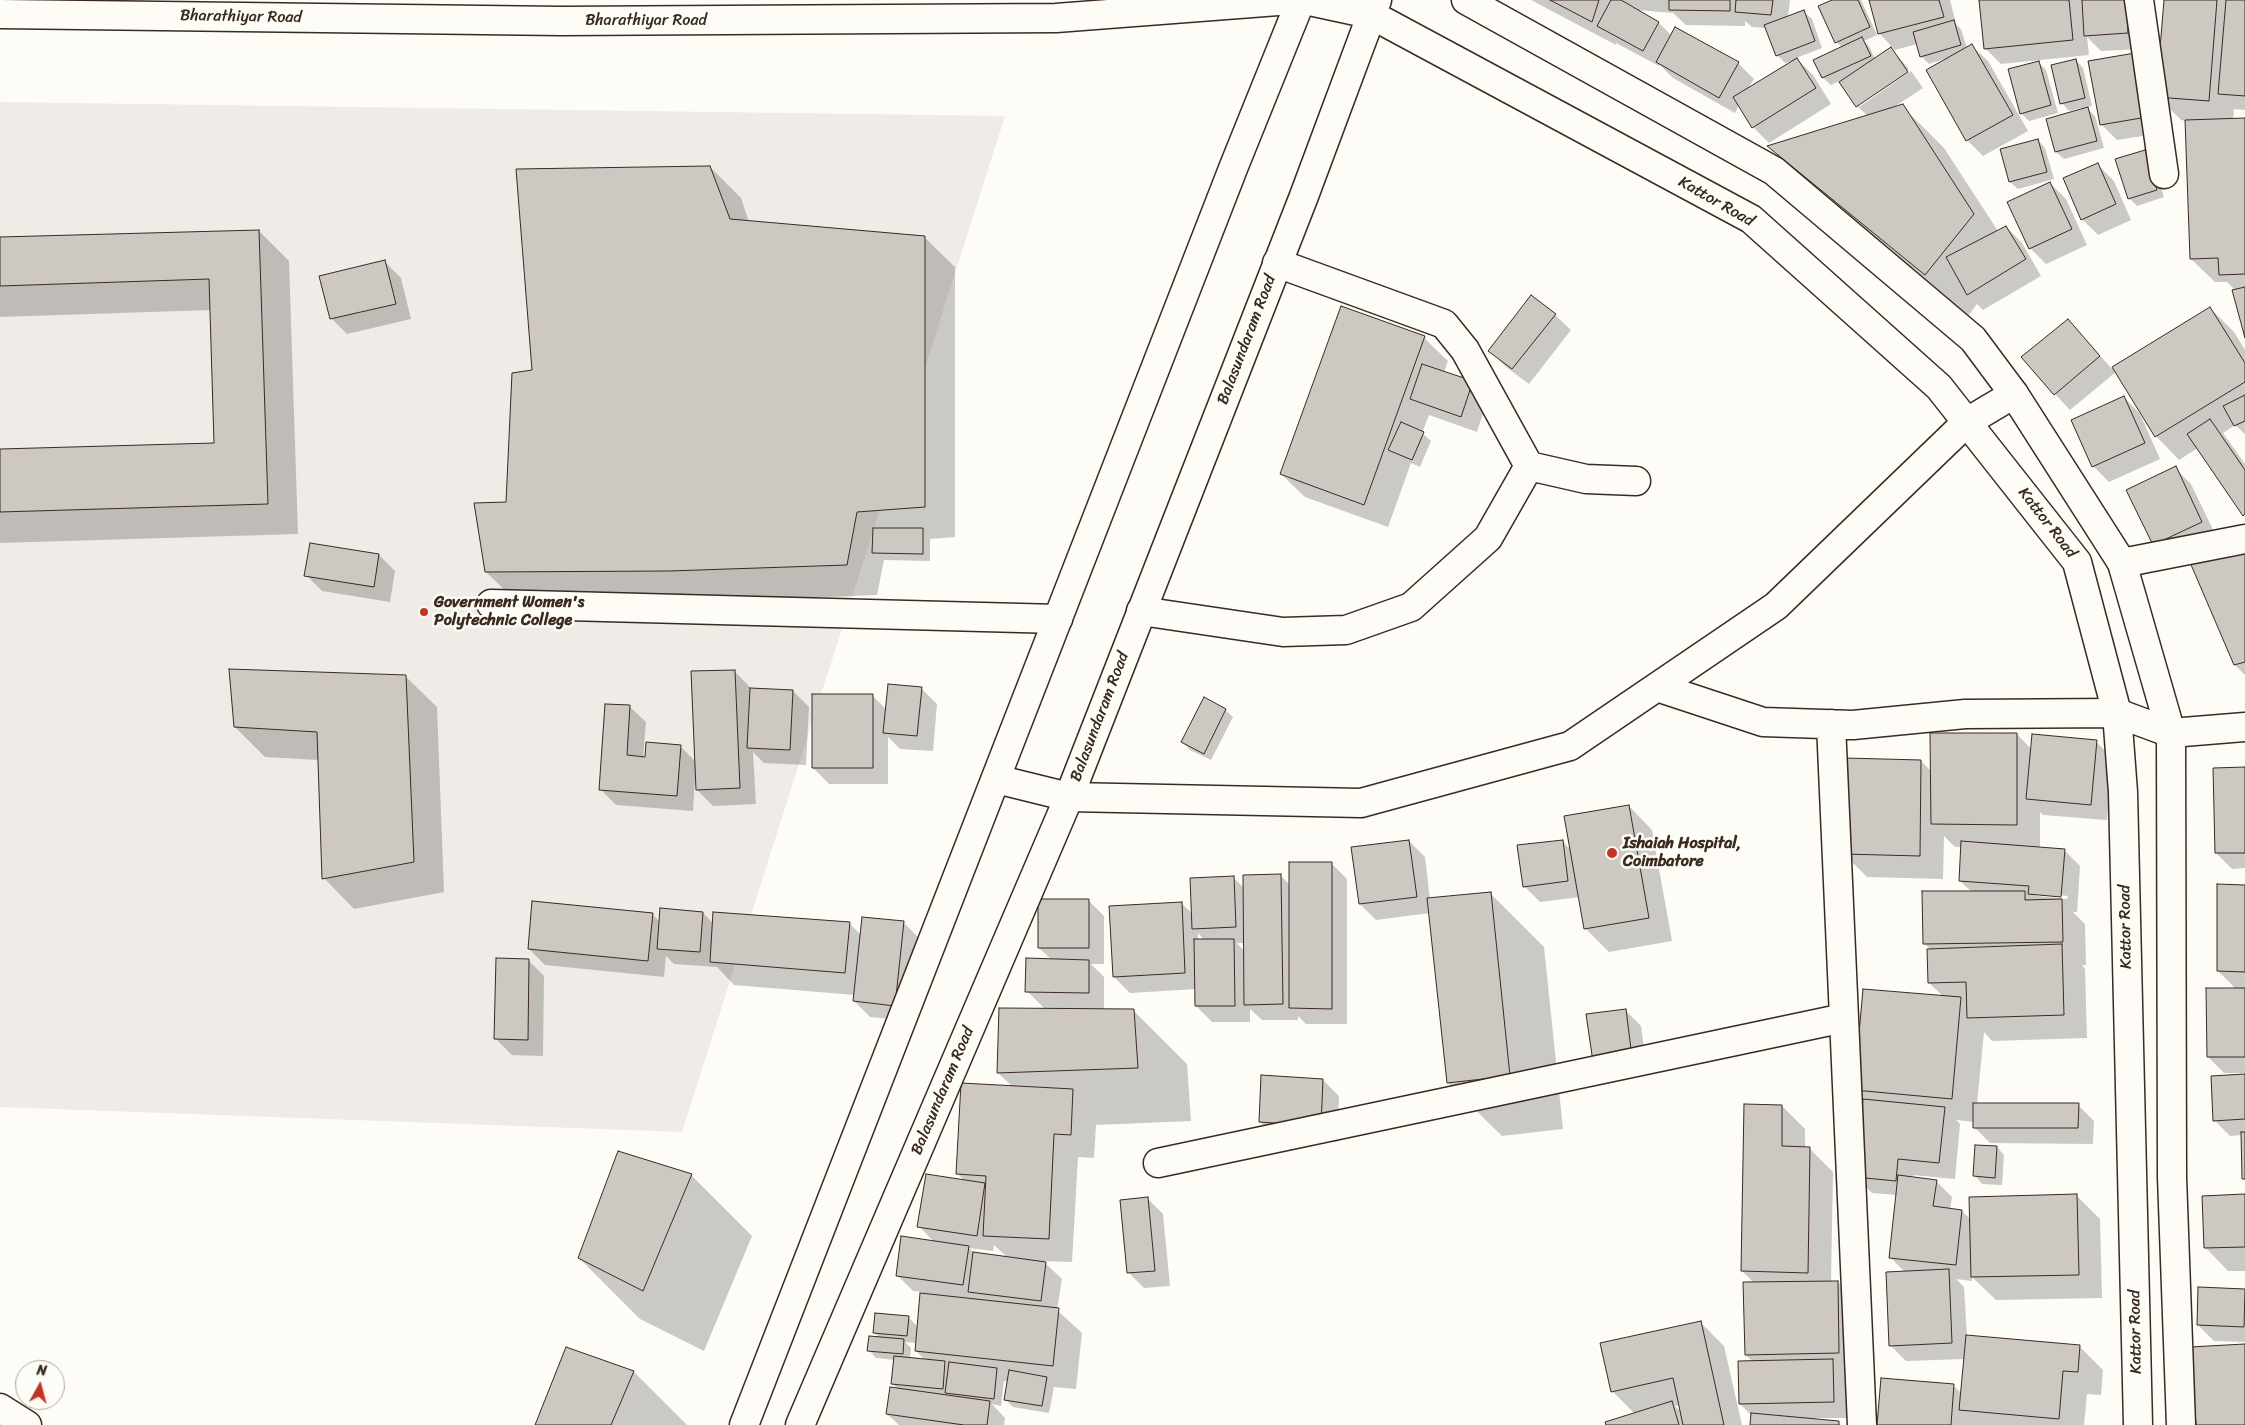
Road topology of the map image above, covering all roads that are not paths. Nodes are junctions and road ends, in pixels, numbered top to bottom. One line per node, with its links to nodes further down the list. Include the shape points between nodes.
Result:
1 (1291, 0): 7 (main road, Bharathiyar Road, via 1056,18 562,21)
2 (1301, 0): 18 (main road)
3 (1305, 0): 6 (main road)
4 (1466, 0): 10 (main road, via 1774,170 1973,339)
5 (2139, 0): 8 (main road)
6 (1374, 7): 9 (main road, Balasundaram Road); 11 (main road, Kattor Road, via 1751,219 1939,387)
7 (0, 14)
8 (2164, 174)
9 (1277, 263): 12 (main road, via 1444,324 1465,350); 17 (main road, Balasundaram Road)
10 (2014, 394): 11 (main road); 15 (main road)
11 (1967, 422): 19 (main road, via 1776,606); 20 (main road, Kattor Road, via 2077,562)
12 (1529, 466): 13 (main road, via 1586,479); 17 (main road, via 1488,538 1411,607 1346,630 1283,632)
13 (1636, 481)
14 (2245, 539): 15 (main road)
15 (2122, 563): 23 (main road)
16 (491, 604): 18 (main road)
17 (1141, 611): 25 (main road, Balasundaram Road)
18 (1058, 619): 24 (main road)
19 (1657, 687): 21 (main road, via 1763,722); 25 (main road, via 1570,746 1361,803)
20 (2117, 713): 21 (main road, via 1965,714 1853,725); 23 (main road); 33 (main road, Kattor Road, via 2123,792)
21 (1831, 724): 26 (main road)
22 (2245, 728): 23 (main road)
23 (2170, 734): 34 (main road, via 2172,1177)
24 (996, 779): 25 (main road); 30 (main road)
25 (1069, 797): 31 (main road, Balasundaram Road)
26 (1844, 1018): 27 (main road); 32 (main road)
27 (1158, 1164)
28 (0, 1408): 29 (main road)
29 (28, 1425)
30 (744, 1425)
31 (800, 1425)
32 (1862, 1425)
33 (2138, 1425)
34 (2181, 1425)

